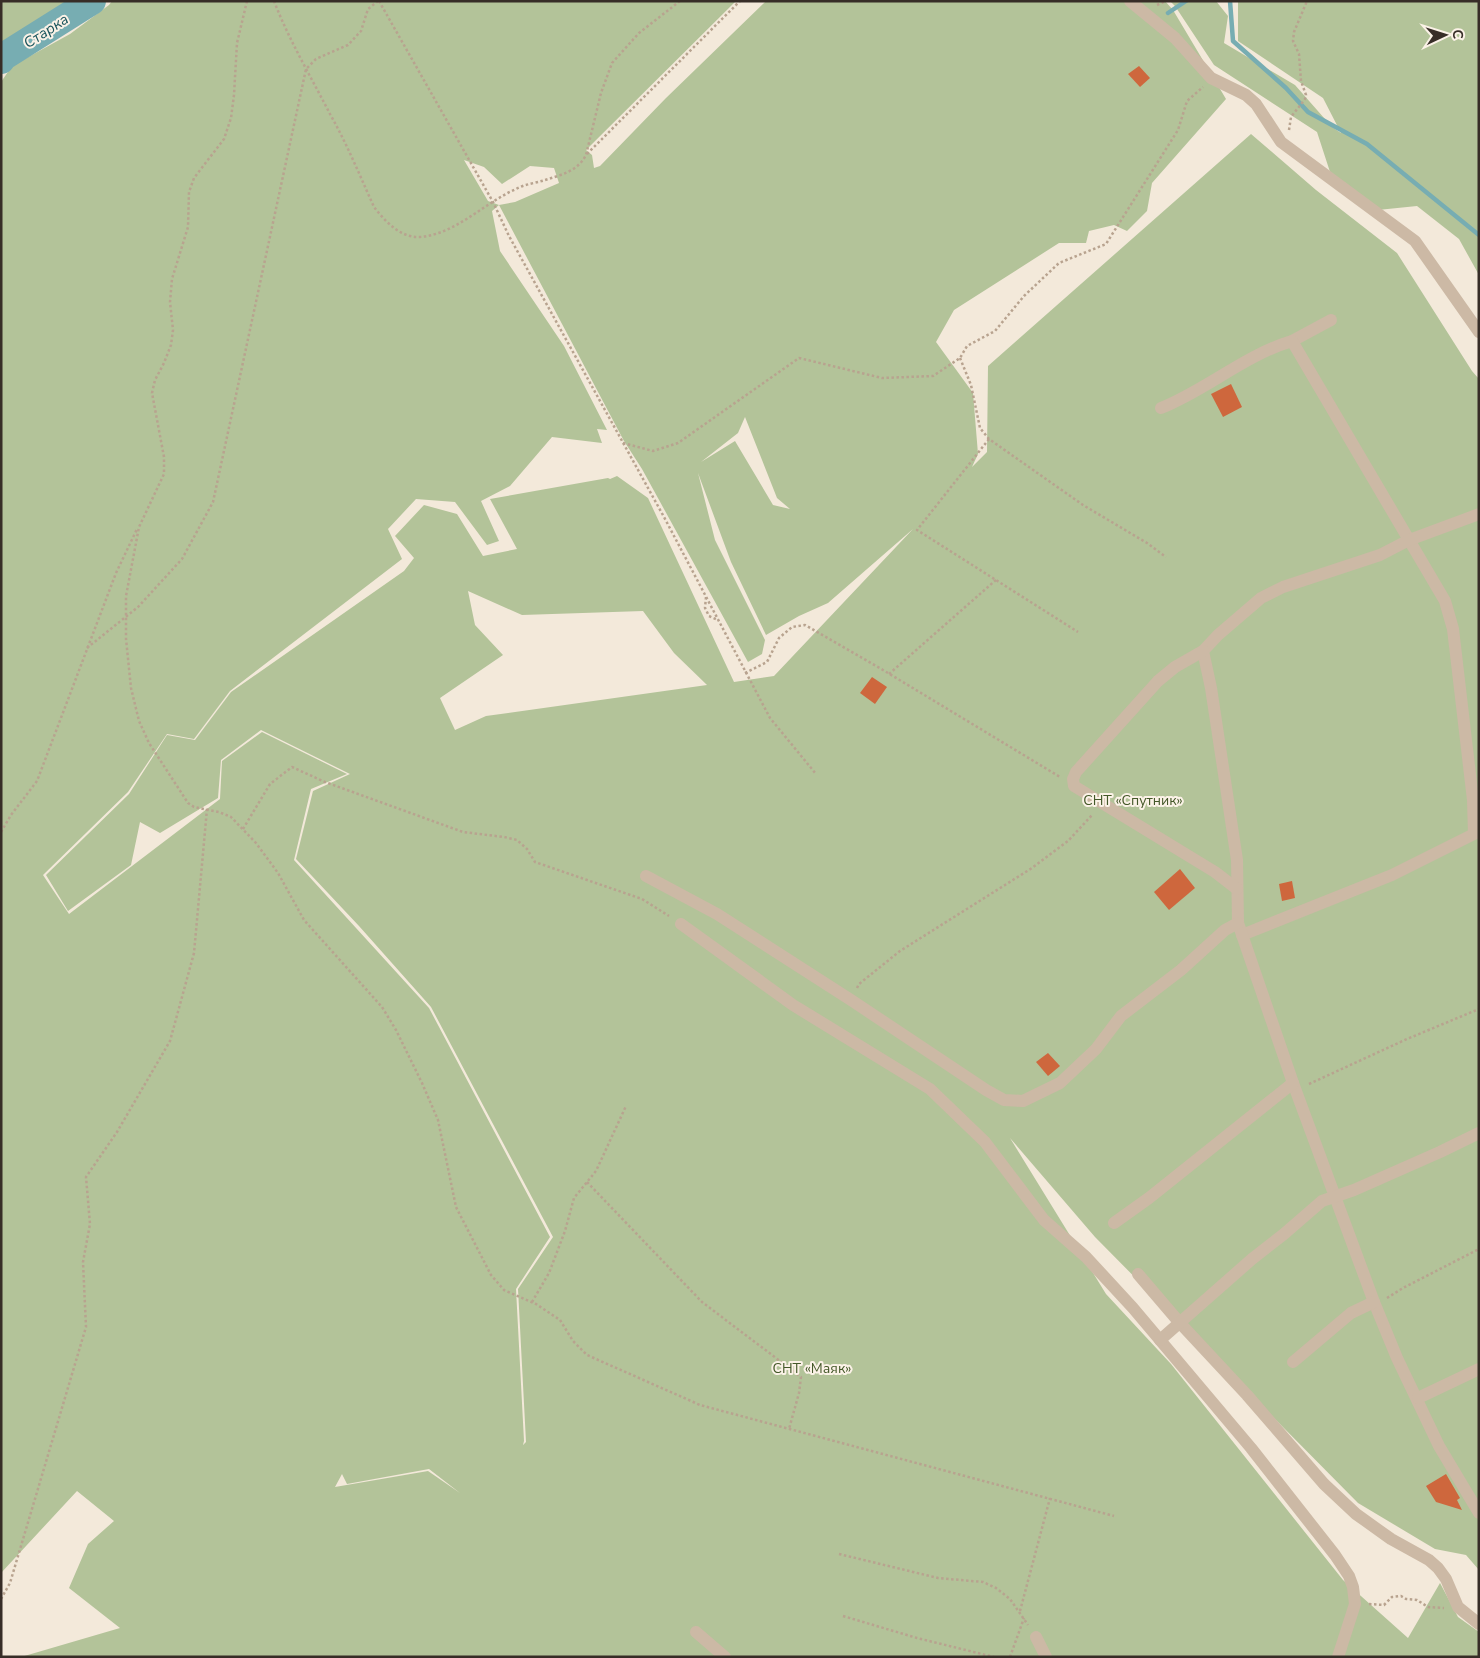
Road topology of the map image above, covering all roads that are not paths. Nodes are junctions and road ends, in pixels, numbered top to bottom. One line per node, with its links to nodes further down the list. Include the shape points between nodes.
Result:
1 (1130, 1): 3 (street, via 1175,38 1211,78 1246,95 1256,104 1281,142 1415,241)
2 (1332, 320): 4 (street)
3 (1479, 332)
4 (1292, 341): 5 (street); 7 (street)
5 (1161, 408)
6 (1479, 514): 7 (street)
7 (1409, 540): 8 (street, via 1380,555 1283,587 1262,598); 9 (street, via 1445,601 1453,629)
8 (1203, 651): 11 (street, via 1237,860); 11 (street, via 1158,681 1073,779 1074,786 1215,872)
9 (1476, 833): 14 (street, via 1392,875)
10 (646, 876): 12 (street, via 717,914 1004,1100 1023,1101 1060,1082 1096,1049 1121,1016 1181,970 1225,930)
11 (1237, 889): 12 (street)
12 (1238, 923): 14 (street)
13 (681, 924): 22 (street, via 792,1005 930,1088 985,1142 1044,1220 1086,1257)
14 (1242, 936): 15 (street)
15 (1295, 1087): 17 (street); 18 (street)
16 (1479, 1133): 17 (street)
17 (1335, 1196): 20 (street); 21 (street, via 1322,1201)
18 (1114, 1223)
19 (1138, 1274): 21 (street)
20 (1375, 1303): 23 (street, via 1351,1313); 25 (street)
21 (1179, 1322): 22 (street); 27 (street, via 1324,1484 1356,1514 1438,1568 1458,1607)
22 (1160, 1340): 32 (street, via 1251,1448 1349,1576 1355,1604)
23 (1293, 1362)
24 (1479, 1369): 25 (street)
25 (1418, 1398): 26 (street, via 1439,1446)
26 (1479, 1513)
27 (1479, 1624)
28 (696, 1632): 30 (street)
29 (1036, 1637): 31 (street)
30 (724, 1657)
31 (1046, 1657)
32 (1338, 1657)

